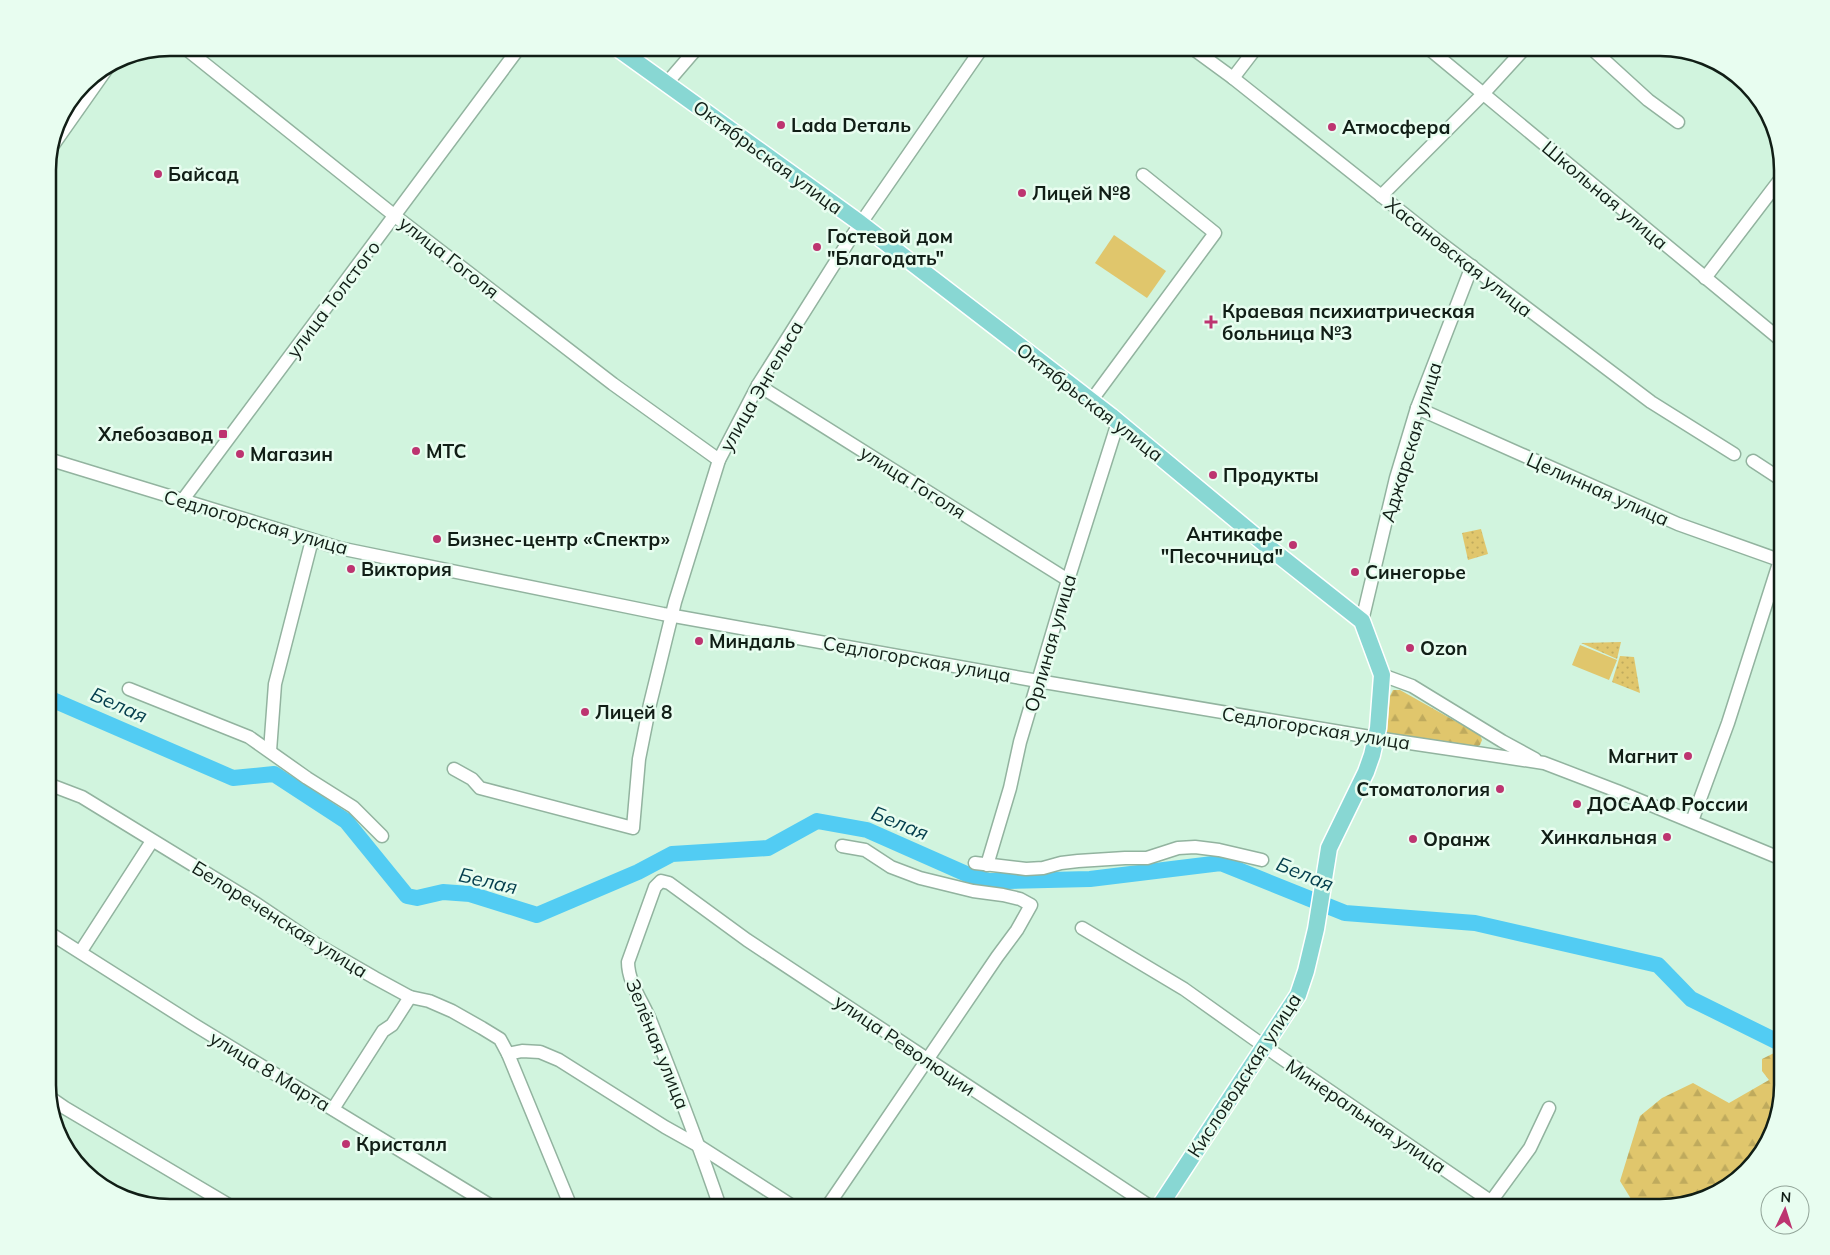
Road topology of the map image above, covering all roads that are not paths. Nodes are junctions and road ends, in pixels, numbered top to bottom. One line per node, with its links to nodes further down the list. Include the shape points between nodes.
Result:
1 (195, 56): 20 (street, улица Гоголя)
2 (513, 56): 20 (street, улица Толстого)
3 (628, 56): 13 (main road, Октябрьская улица)
4 (690, 56): 13 (street)
5 (971, 56): 21 (street, улица Энгельса)
6 (1203, 56): 11 (street, Хасановская улица)
7 (1250, 56): 11 (street)
8 (1437, 56): 14 (street, Школьная улица)
9 (1518, 56): 14 (street)
10 (1600, 56): 15 (street, via 1648,100)
11 (1233, 78): 19 (street, Хасановская улица)
12 (97, 84): 16 (street)
13 (666, 84): 21 (main road, Октябрьская улица)
14 (1482, 94): 19 (street); 23 (street, Школьная улица)
15 (1678, 122)
16 (64, 130)
17 (1143, 175): 26 (street, via 1215,234)
18 (1774, 187): 23 (street)
19 (1380, 196): 22 (street, Хасановская улица)
20 (396, 216): 30 (street, улица Гоголя, via 613,384); 34 (street, улица Толстого)
21 (860, 223): 25 (street, улица Энгельса); 26 (main road, Октябрьская улица)
22 (1472, 266): 27 (street, Аджарская улица); 29 (street, Хасановская улица, via 1651,402)
23 (1705, 278): 24 (street, Школьная улица)
24 (1774, 334)
25 (758, 385): 30 (street, улица Энгельса); 37 (street, улица Гоголя)
26 (1091, 401): 28 (main road, Октябрьская улица)
27 (1417, 408): 36 (street, Целинная улица, via 1678,524); 40 (street, Аджарская улица, via 1396,478)
28 (1118, 422): 37 (street, Орлиная улица); 40 (main road, Октябрьская улица)
29 (1734, 454)
30 (719, 460): 39 (street, улица Энгельса)
31 (1753, 461): 33 (street)
32 (56, 462): 34 (street, Седлогорская улица)
33 (1774, 475)
34 (182, 501): 35 (street, Седлогорская улица)
35 (312, 540): 39 (street, Седлогорская улица); 45 (street, via 275,684)
36 (1774, 558)
37 (1068, 580): 42 (street, Орлиная улица)
38 (1774, 582): 49 (street)
39 (671, 616): 42 (street, Седлогорская улица); 47 (street, улица Энгельса, via 641,750 633,828 480,788 472,779)
40 (1362, 622): 41 (main road)
41 (1382, 675): 44 (main road); 46 (street, via 1412,686)
42 (1038, 681): 44 (street, Седлогорская улица); 54 (street, Орлиная улица, via 981,864 1043,868 1078,861 1147,858 1178,848 1195,847)
43 (129, 689): 45 (street, via 249,737)
44 (1376, 738): 46 (street, Седлогорская улица); 60 (main road, Кисловодская улица, via 1366,772 1329,848 1316,929 1298,995)
45 (270, 751): 50 (street, via 353,807)
46 (1544, 763): 49 (street, Седлогорская улица)
47 (454, 769)
48 (56, 787): 51 (street, Белореченская улица, via 82,797)
49 (1692, 821): 53 (street, Седлогорская улица)
50 (382, 836)
51 (152, 841): 58 (street); 59 (street, Белореченская улица, via 316,944)
52 (842, 846): 62 (street, via 865,850 891,867 920,878 973,891 1003,894 1031,905)
53 (1774, 855)
54 (1262, 860)
55 (661, 881): 62 (street, улица Революции, via 669,883 747,940); 66 (street, Зелёная улица, via 656,886 628,962 628,972 649,1016)
56 (1082, 928): 60 (street, Минеральная улица, via 1184,989)
57 (56, 937): 58 (street, улица 8 Марта)
58 (81, 952): 65 (street, улица 8 Марта)
59 (410, 997): 61 (street, Белореченская улица, via 429,1001 482,1028 500,1039); 65 (street, via 392,1025 383,1031)
60 (1264, 1046): 74 (main road, Кисловодская улица); 75 (street, Минеральная улица)
61 (508, 1054): 66 (street, via 540,1052 559,1060); 69 (street, Белореченская улица)
62 (927, 1060): 72 (street); 73 (street, улица Революции)
63 (57, 1103): 67 (street)
64 (1549, 1108): 76 (street, via 1530,1148)
65 (333, 1109): 68 (street, улица 8 Марта)
66 (700, 1146): 70 (street, Зелёная улица); 71 (street)
67 (217, 1199)
68 (479, 1199)
69 (568, 1199)
70 (717, 1199)
71 (780, 1199)
72 (833, 1199)
73 (1137, 1199)
74 (1165, 1199)
75 (1482, 1199)
76 (1496, 1199)

